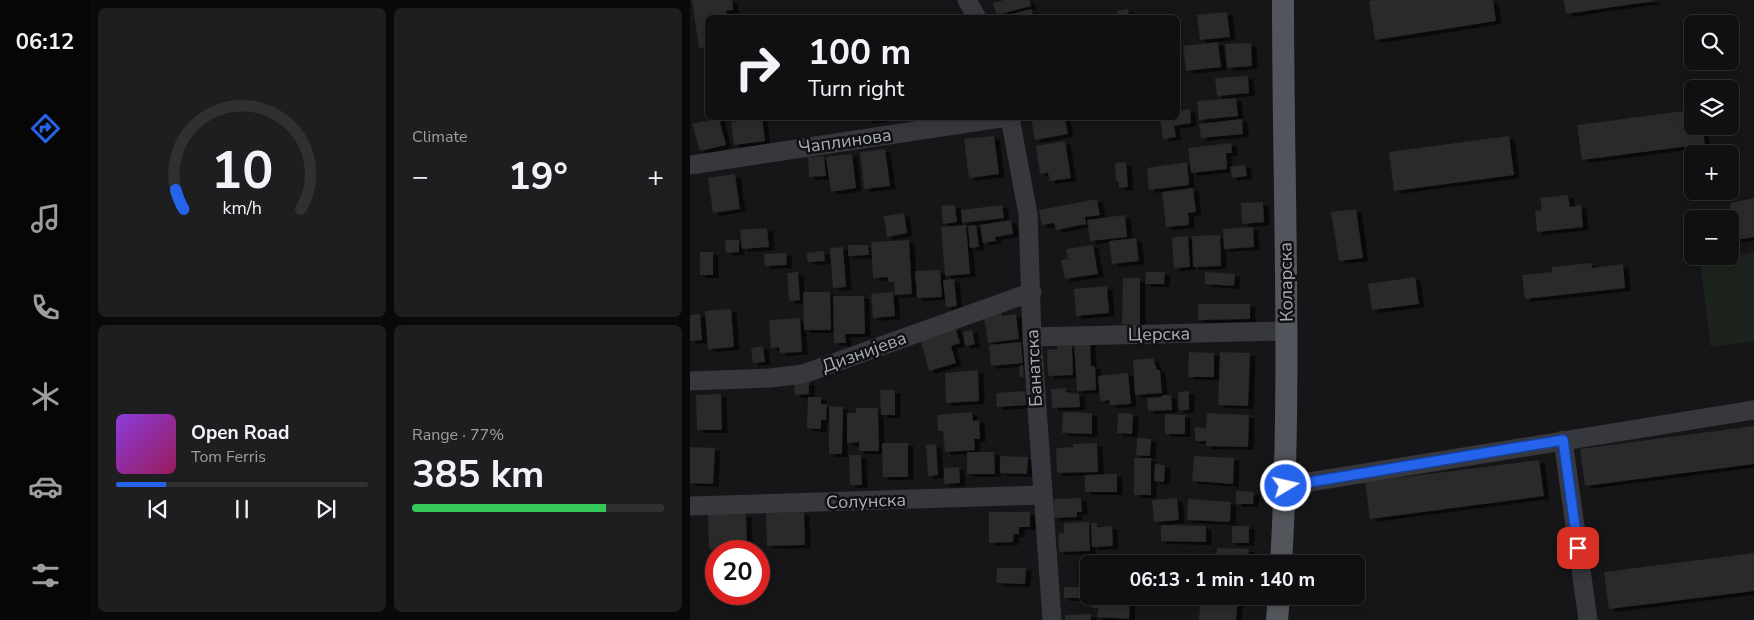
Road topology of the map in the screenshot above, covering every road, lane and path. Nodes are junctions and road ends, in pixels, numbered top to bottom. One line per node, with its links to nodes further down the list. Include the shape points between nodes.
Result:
1 (967, 0): 3 (street)
2 (1283, 0): 8 (main road, Коларска)
3 (975, 15)
4 (988, 120): 6 (street, Чаплинова)
5 (1010, 120): 7 (street, Банатска, via 1028,214)
6 (690, 166)
7 (1032, 292): 9 (street, Банатска); 10 (street, Дизнијева, via 803,374)
8 (1286, 331): 9 (street, Церска); 13 (main road, Коларска)
9 (1032, 337): 14 (street, Банатска)
10 (690, 380)
11 (1754, 410): 12 (street)
12 (1563, 440): 13 (street); 20 (street)
13 (1286, 486): 16 (main road, Коларска)
14 (1043, 495): 15 (street, Солунска); 18 (street, Банатска)
15 (690, 506)
16 (1282, 555)
17 (1278, 605): 19 (main road)
18 (1052, 620)
19 (1277, 620)
20 (1588, 620)

